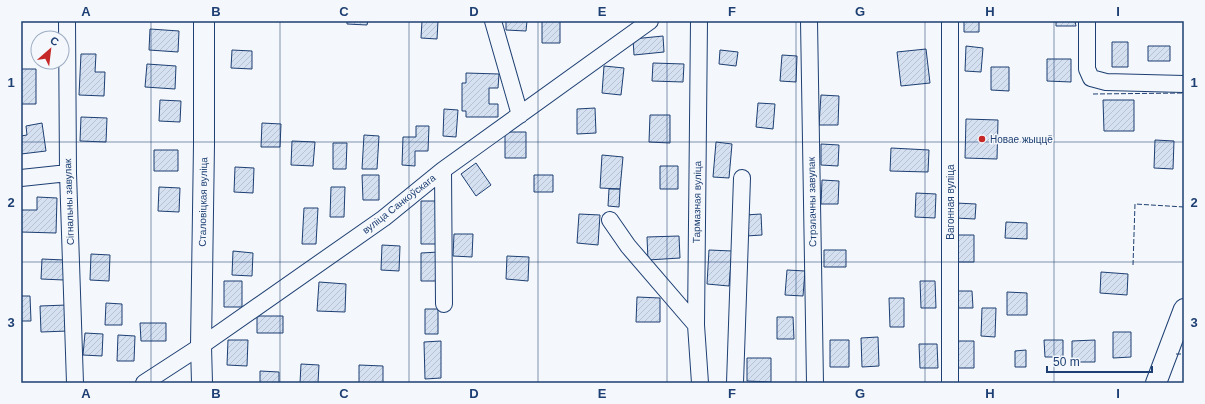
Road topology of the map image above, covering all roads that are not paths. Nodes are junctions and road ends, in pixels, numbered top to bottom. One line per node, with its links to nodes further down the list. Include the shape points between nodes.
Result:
1 (67, 21): 12 (street, Сігнальны завулак)
2 (204, 21): 19 (main road, Сталовіцкая вуліца)
3 (493, 21): 10 (street)
4 (650, 21): 10 (street, вуліца Санкоўскага)
5 (699, 21): 18 (street, Тармазная вуліца)
6 (810, 21): 25 (street, Стрэлачны завулак)
7 (950, 21): 26 (street, Вагонная вуліца)
8 (1087, 21): 9 (street, via 1087,69 1091,78 1106,82)
9 (1184, 84)
10 (520, 115): 11 (street, вуліца Санкоўскага)
11 (442, 170): 16 (street); 19 (street, вуліца Санкоўскага, via 384,218)
12 (68, 173): 13 (street); 20 (street, Сігнальны завулак)
13 (21, 178)
14 (742, 178): 24 (street)
15 (610, 220): 18 (street, via 628,246)
16 (444, 304)
17 (1184, 309): 27 (main road)
18 (696, 325): 23 (street, Тармазная вуліца)
19 (201, 346): 21 (street, вуліца Санкоўскага); 22 (main road, Сталовіцкая вуліца)
20 (75, 383)
21 (144, 383)
22 (202, 383)
23 (700, 383)
24 (735, 383)
25 (815, 383)
26 (950, 383)
27 (1156, 383)

